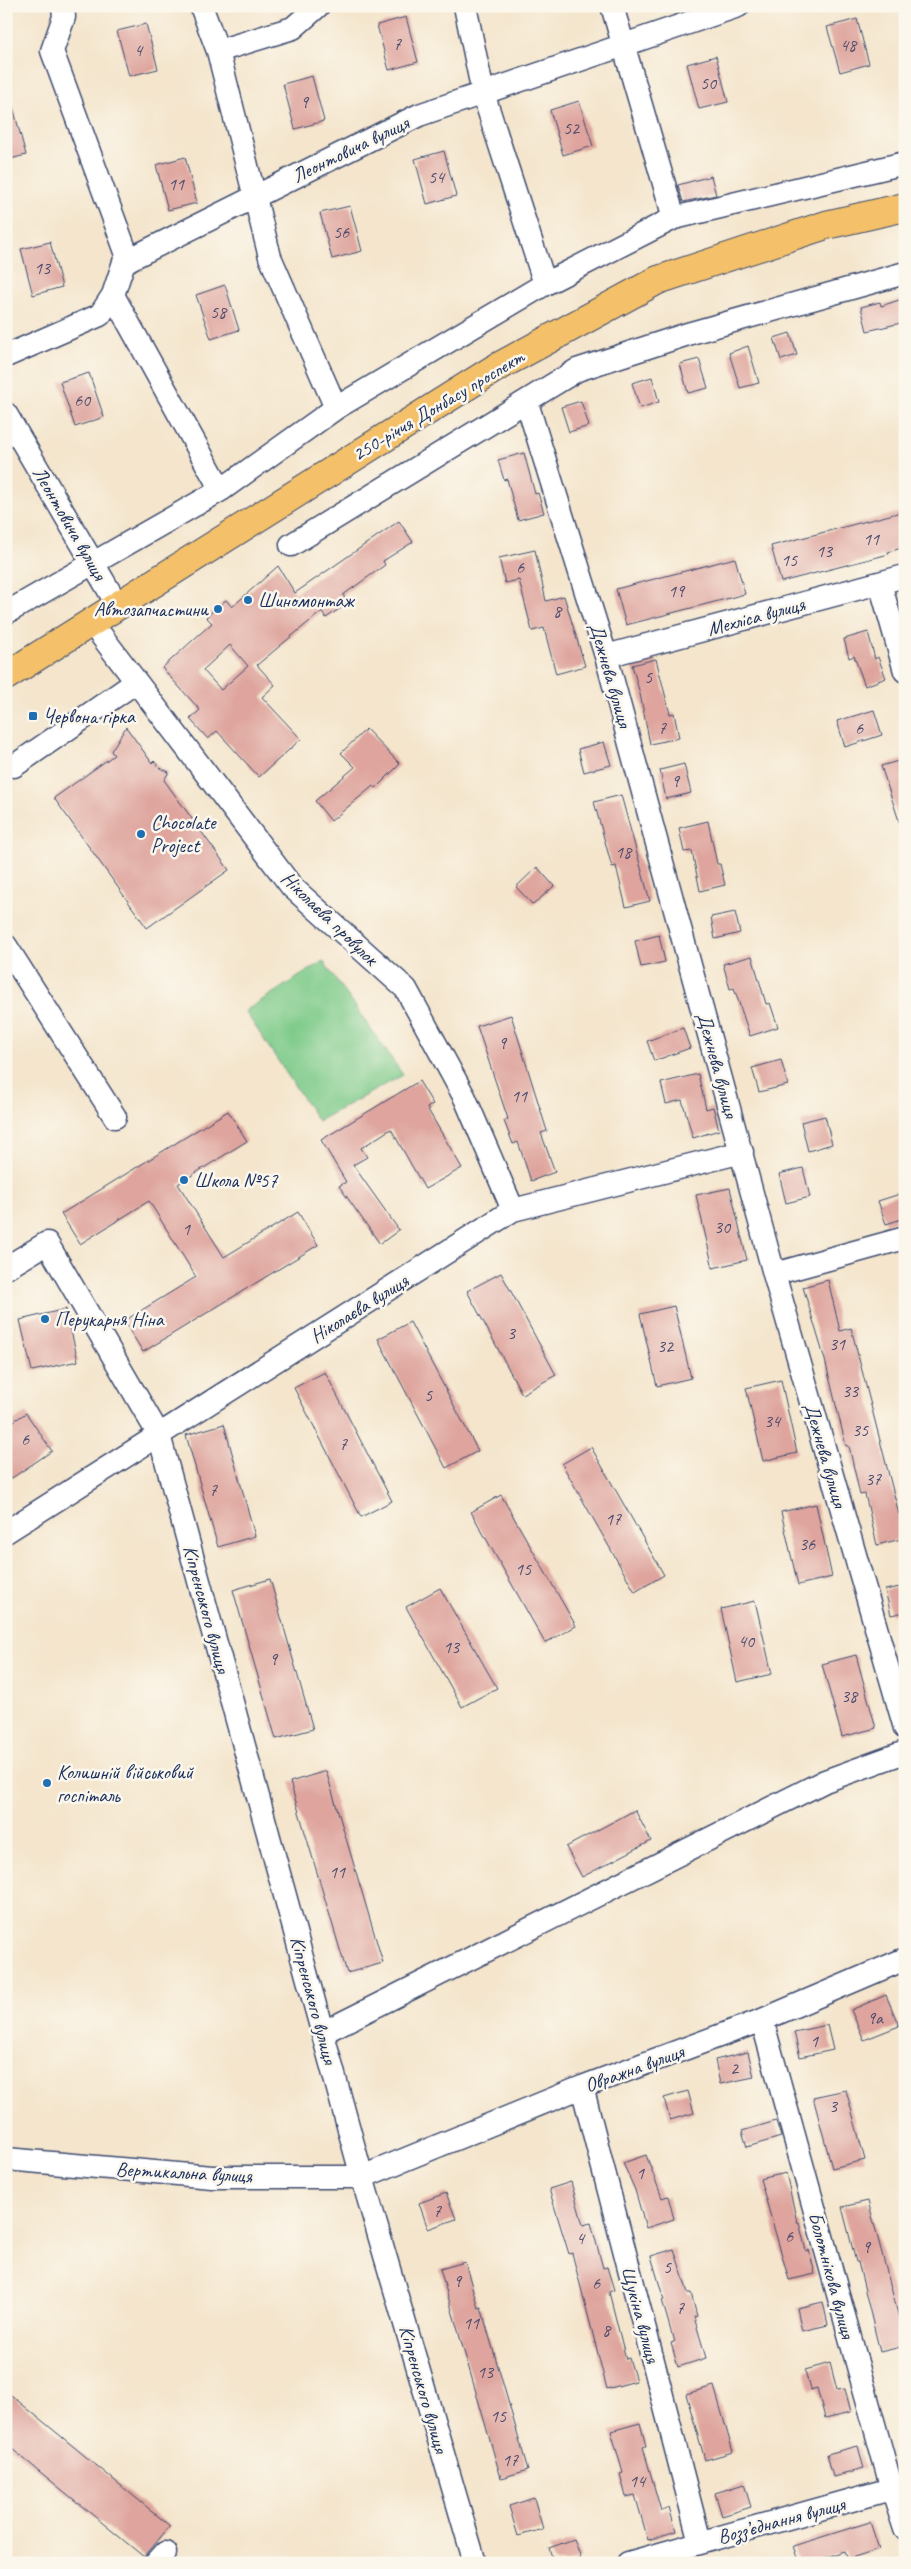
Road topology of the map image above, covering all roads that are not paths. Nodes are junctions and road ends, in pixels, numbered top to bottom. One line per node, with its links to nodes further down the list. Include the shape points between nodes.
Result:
1 (63, 6): 14 (street, via 64,17 52,51)
2 (201, 6): 8 (street)
3 (318, 6): 8 (street, via 293,28)
4 (465, 6): 9 (street)
5 (612, 6): 7 (street)
6 (738, 6): 7 (street, Леонтовича вулиця)
7 (624, 45): 9 (street, Леонтовича вулиця); 13 (street)
8 (218, 52): 11 (street)
9 (483, 93): 11 (street, Леонтовича вулиця, via 419,115); 16 (street)
10 (905, 163): 13 (street)
11 (254, 197): 14 (street, Леонтовича вулиця); 20 (street, via 270,258)
12 (905, 207): 27 (main road, 250-річчя Донбасу проспект, via 826,225 658,280 494,369)
13 (674, 218): 16 (street)
14 (129, 260): 17 (street, via 124,262)
15 (905, 273): 19 (street, via 691,333 577,370)
16 (545, 284): 20 (street)
17 (113, 295): 18 (street, via 100,315); 22 (street)
18 (6, 356)
19 (527, 403): 23 (street); 30 (street, Дежнева вулиця)
20 (336, 408): 22 (street)
21 (6, 414): 24 (street, Леонтовича вулиця)
22 (221, 490): 24 (street)
23 (291, 546)
24 (94, 564): 27 (street, Леонтовича вулиця); 28 (street)
25 (905, 576): 26 (street, Мехліса вулиця)
26 (880, 583): 30 (street, Мехліса вулиця); 31 (street)
27 (118, 606): 29 (main road, 250-річчя Донбасу проспект)
28 (6, 613)
29 (91, 622): 32 (main road, 250-річчя Донбасу проспект); 33 (street, Ніколаєва провулок)
30 (606, 656): 37 (street, Дежнева вулиця)
31 (905, 671)
32 (6, 676)
33 (136, 682): 34 (street); 38 (street, Ніколаєва провулок, via 292,887 406,990 465,1098)
34 (14, 766)
35 (6, 946): 36 (street)
36 (115, 1117)
37 (742, 1152): 38 (street, Ніколаєва вулиця); 41 (street, Дежнева вулиця)
38 (513, 1210): 42 (street, Ніколаєва вулиця)
39 (905, 1238): 41 (street)
40 (6, 1268): 42 (street, Кіпренського вулиця, via 47,1243)
41 (774, 1274): 44 (street, Дежнева вулиця)
42 (159, 1435): 43 (street, Ніколаєва вулиця); 48 (street, Кіпренського вулиця)
43 (6, 1532)
44 (905, 1728)
45 (905, 1752): 48 (street, via 826,1781)
46 (905, 1959): 47 (street, Овражна вулиця)
47 (762, 2020): 49 (street, Овражна вулиця); 52 (street, Болотнікова вулиця)
48 (324, 2032): 51 (street, Кіпренського вулиця)
49 (582, 2088): 51 (street, Овражна вулиця); 54 (street, Щукіна вулиця)
50 (6, 2159): 51 (street, Вертикальна вулиця, via 212,2177)
51 (362, 2177): 55 (street, Кіпренського вулиця)
52 (898, 2487): 53 (street, Болотнікова вулиця); 54 (street, Возз’єднання вулиця)
53 (905, 2529)
54 (700, 2542): 56 (street, Возз’єднання вулиця)
55 (474, 2563)
56 (628, 2563)

